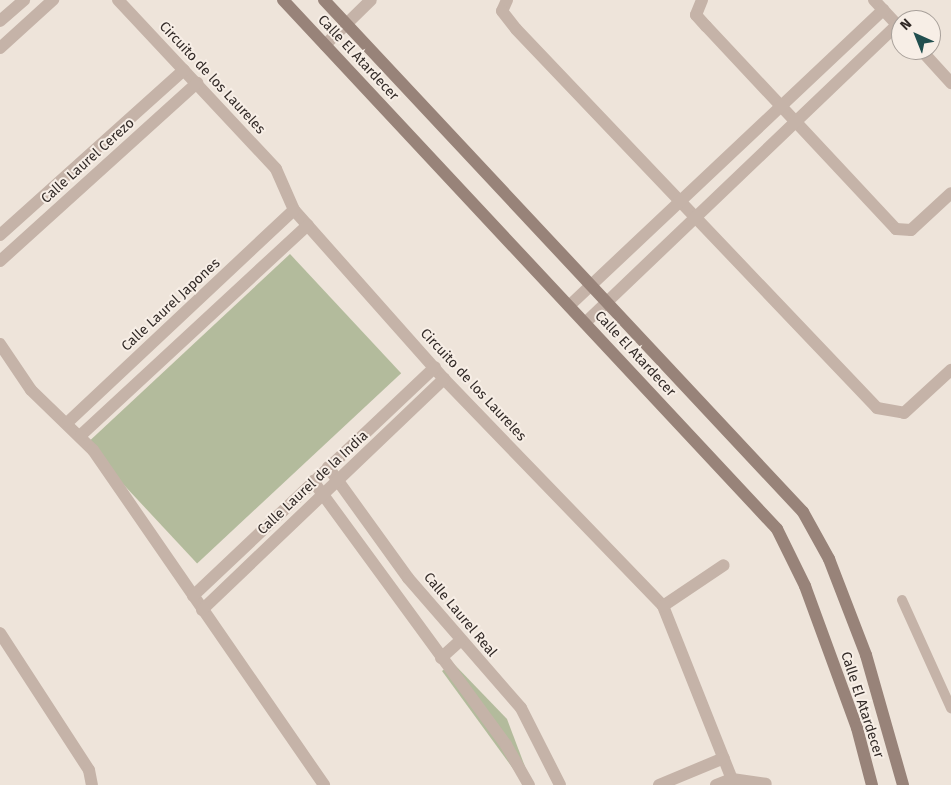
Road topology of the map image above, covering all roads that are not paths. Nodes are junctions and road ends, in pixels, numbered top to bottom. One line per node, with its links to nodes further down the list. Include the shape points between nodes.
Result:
1 (24, 0): 12 (street)
2 (53, 0): 16 (street)
3 (118, 0): 18 (street, Circuito de los Laureles)
4 (324, 0): 13 (street, Calle El Atardecer)
5 (371, 0): 13 (street)
6 (507, 0): 26 (street, via 502,11 516,29)
7 (702, 0): 21 (street, via 696,15)
8 (874, 0): 10 (street)
9 (288, 2): 15 (street, Calle El Atardecer)
10 (883, 10): 11 (street); 21 (street)
11 (891, 18)
12 (0, 21)
13 (347, 24): 15 (street); 32 (street, Calle El Atardecer)
14 (891, 34): 22 (street)
15 (325, 45): 34 (street, Calle El Atardecer)
16 (0, 48)
17 (930, 60): 20 (street)
18 (184, 70): 19 (street, Circuito de los Laureles); 23 (street, Calle Laurel Cerezo)
19 (197, 83): 24 (street, Calle Laurel Cerezo); 27 (street, Circuito de los Laureles, via 276,169)
20 (951, 83)
21 (782, 106): 22 (street); 26 (street)
22 (796, 122): 25 (street, via 896,229 910,230); 28 (street)
23 (68, 174): 24 (street); 30 (street, Calle Laurel Cerezo)
24 (82, 187): 31 (street, Calle Laurel Cerezo)
25 (951, 193)
26 (680, 201): 28 (street); 32 (street)
27 (294, 210): 29 (street, Circuito de los Laureles); 35 (street, Calle Laurel Japones)
28 (696, 218): 33 (street); 40 (street, via 877,408 904,413)
29 (308, 225): 37 (street); 39 (street, Circuito de los Laureles)
30 (0, 235)
31 (0, 261)
32 (592, 285): 33 (street, Calle El Atardecer); 34 (street)
33 (607, 302): 36 (street); 67 (street, Calle El Atardecer, via 789,494 816,531 866,655)
34 (569, 306): 36 (street, Calle El Atardecer)
35 (180, 317): 37 (street); 42 (street, Calle Laurel Japones)
36 (585, 323): 66 (street, Calle El Atardecer, via 771,522 790,549 857,728)
37 (193, 332): 43 (street)
38 (0, 344): 42 (street, via 31,390)
39 (434, 367): 41 (street, Circuito de los Laureles); 44 (street, Calle Laurel de la India)
40 (951, 370)
41 (444, 379): 45 (street, Calle Laurel de la India); 51 (street, Circuito de los Laureles)
42 (68, 422): 43 (street)
43 (81, 435): 49 (street)
44 (328, 467): 45 (street, Calle Laurel Real); 46 (street, Calle Laurel de la India)
45 (338, 480): 47 (street, Calle Laurel de la India); 54 (street, Calle Laurel Real)
46 (313, 481): 47 (street); 49 (street, Calle Laurel de la India)
47 (322, 494): 52 (street, Calle Laurel de la India); 55 (street)
48 (724, 565): 51 (street)
49 (193, 596): 52 (street)
50 (902, 600): 56 (lane)
51 (663, 606): 57 (street, Circuito de los Laureles)
52 (202, 610): 61 (street)
53 (0, 633): 60 (street, via 89,770)
54 (460, 641): 55 (street); 63 (street, Calle Laurel Real, via 526,715)
55 (441, 658): 62 (street)
56 (951, 708)
57 (724, 758): 58 (street, Circuito de los Laureles); 64 (street)
58 (732, 779): 59 (street); 65 (street)
59 (766, 784)
60 (92, 785)
61 (324, 785)
62 (530, 785)
63 (560, 785)
64 (658, 785)
65 (716, 785)
66 (872, 785)
67 (903, 785)

